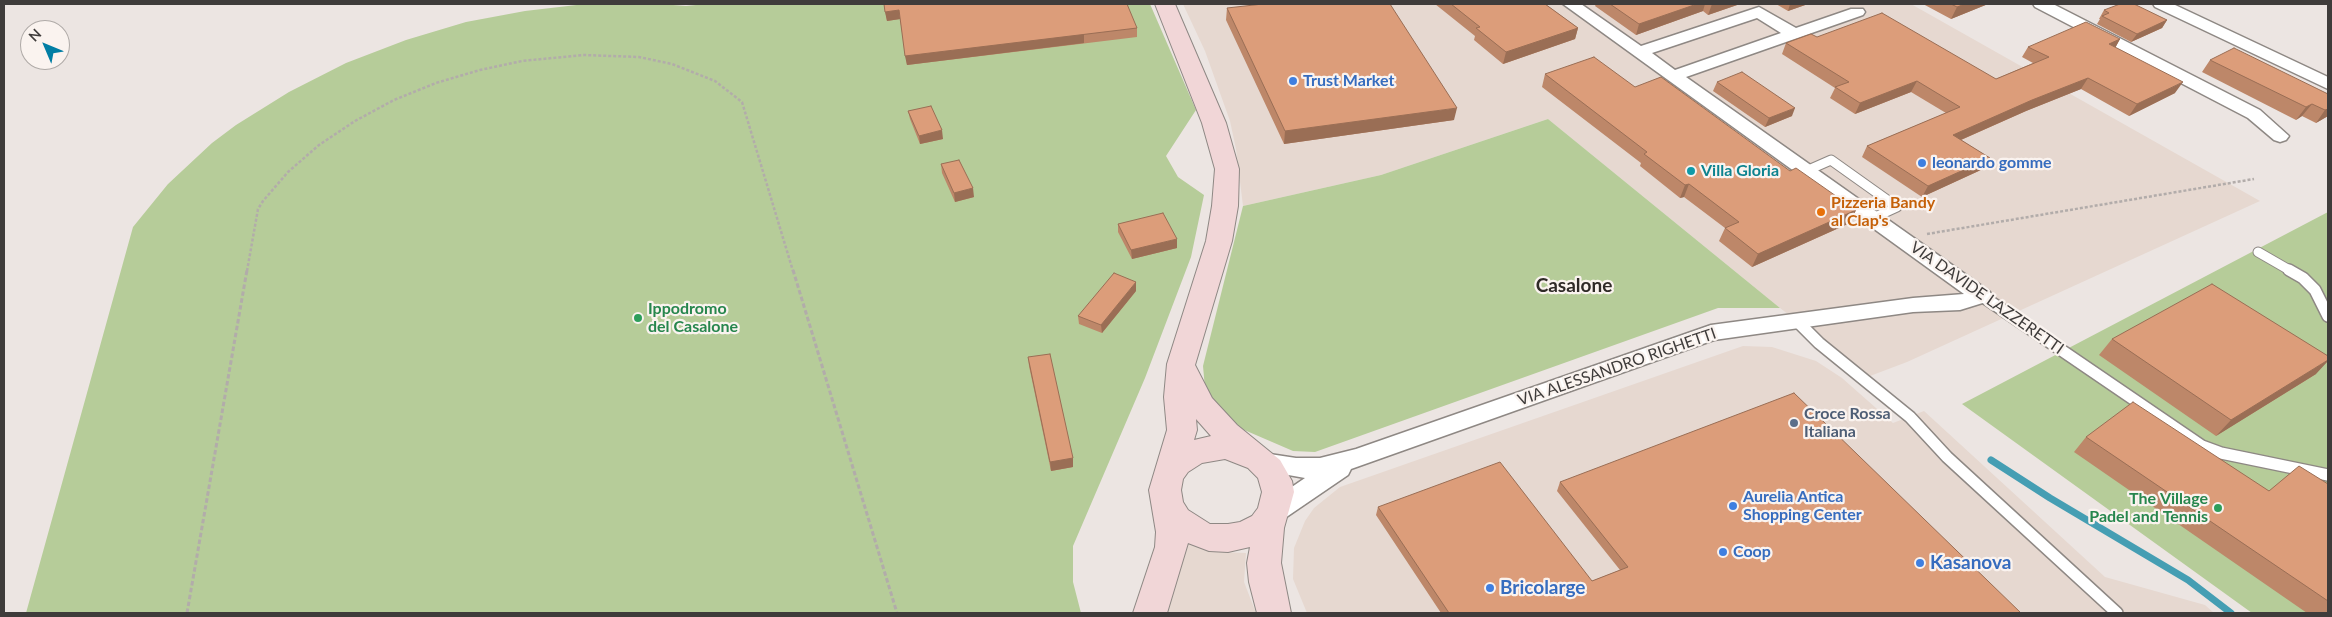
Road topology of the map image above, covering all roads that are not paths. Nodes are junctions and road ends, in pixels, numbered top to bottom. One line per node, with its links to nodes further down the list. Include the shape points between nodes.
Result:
1 (1165, 4): 21 (street, via 1214,123 1227,168 1219,241)
2 (1571, 4): 8 (street, VIA DAVIDE LAZZERETTI)
3 (2042, 4): 12 (street, via 2254,114)
4 (2162, 4): 11 (street)
5 (2180, 4): 9 (street)
6 (1857, 12): 7 (street)
7 (1794, 34): 8 (street, via 1759,12); 10 (street)
8 (1639, 52): 10 (street, VIA DAVIDE LAZZERETTI)
9 (2328, 75)
10 (1673, 76): 13 (street, VIA DAVIDE LAZZERETTI)
11 (2328, 84)
12 (2280, 136)
13 (1806, 171): 14 (street, VIA DAVIDE LAZZERETTI); 14 (lane, via 1830,160 1897,207)
14 (1873, 218): 16 (street, VIA DAVIDE LAZZERETTI)
15 (2258, 252): 19 (lane, via 2303,278 2316,290)
16 (1954, 277): 17 (street, VIA DAVIDE LAZZERETTI); 18 (street)
17 (1982, 296): 18 (street, VIA ALESSANDRO RIGHETTI, via 1960,304); 24 (lane, VIA DAVIDE LAZZERETTI, via 2202,446 2221,453)
18 (1913, 305): 20 (street, VIA ALESSANDRO RIGHETTI)
19 (2328, 316)
20 (1798, 322): 22 (street, VIA ALESSANDRO RIGHETTI, via 1742,327 1694,338); 29 (lane, via 1910,417 1947,457)
21 (1181, 364): 23 (street, via 1201,405 1226,432); 25 (street, via 1182,430)
22 (1358, 458): 23 (street, via 1320,468 1296,468); 26 (street, via 1325,476)
23 (1261, 460): 25 (street, via 1243,450 1207,448 1177,463); 26 (street, via 1276,481 1278,502)
24 (2328, 475)
25 (1168, 491): 26 (street, via 1177,519 1208,537 1228,538 1247,534 1263,525); 27 (street, via 1171,547)
26 (1274, 513): 28 (street, via 1268,528 1264,563)
27 (1150, 613)
28 (1274, 613)
29 (2117, 613)

